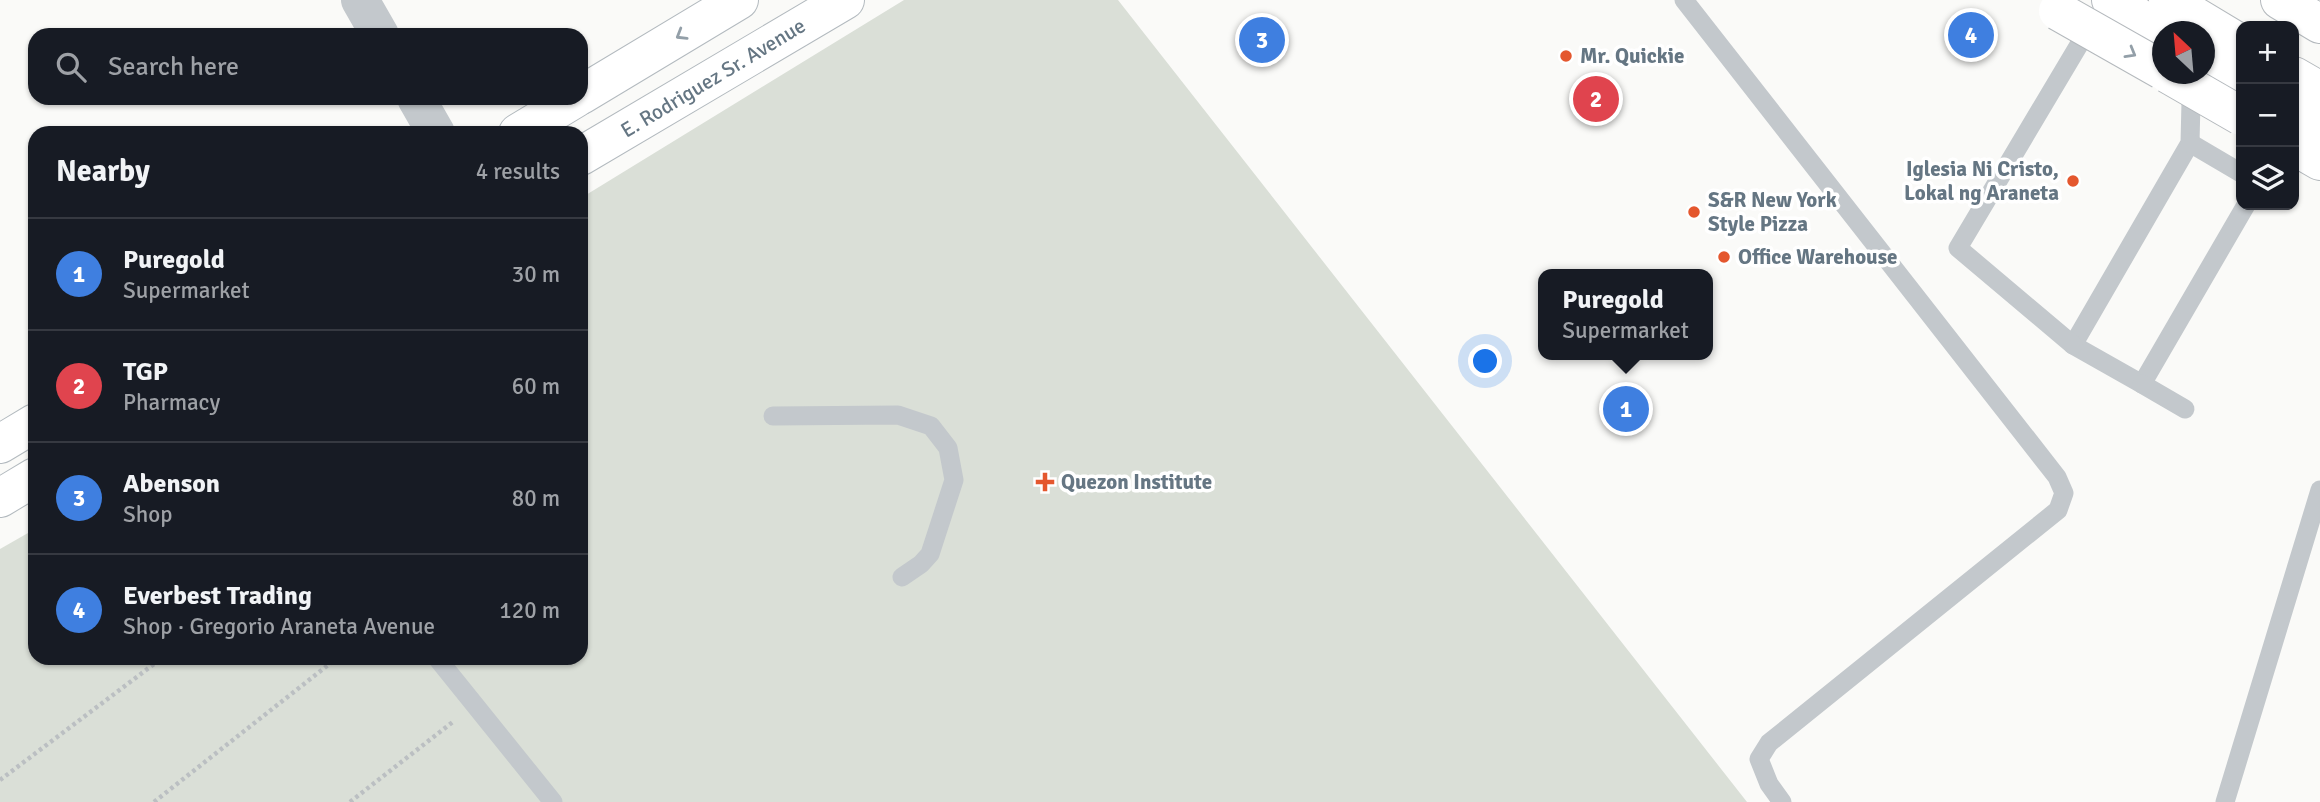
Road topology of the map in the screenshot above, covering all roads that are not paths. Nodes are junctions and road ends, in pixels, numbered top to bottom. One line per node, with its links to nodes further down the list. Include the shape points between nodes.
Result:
1 (360, 0): 13 (street)
2 (739, 0): 18 (main road, one-way to 18)
3 (845, 0): 29 (main road, E. Rodriguez Sr. Avenue)
4 (1684, 0): 45 (lane, via 2057,477 2064,493 2058,510 1769,743 1759,760)
5 (2044, 0): 15 (main road, one-way to 15, bridge)
6 (2109, 0): 12 (main road); 33 (lane, via 1958,248)
7 (2168, 0): 14 (main road)
8 (2280, 0): 11 (main road)
9 (2314, 0): 10 (main road)
10 (2320, 4)
11 (2320, 24)
12 (2152, 26)
13 (376, 28)
14 (2225, 61): 27 (lane, via 2191,102)
15 (2152, 65)
16 (2299, 78): 19 (main road)
17 (2185, 84): 23 (main road, bridge)
18 (588, 91)
19 (2320, 91)
20 (420, 105): 25 (street)
21 (564, 105): 26 (main road)
22 (2299, 111): 24 (main road)
23 (2236, 113)
24 (2320, 123)
25 (432, 126)
26 (529, 126)
27 (2190, 143): 31 (lane); 33 (lane)
28 (2296, 147): 30 (main road)
29 (588, 152)
30 (2320, 161)
31 (2236, 170)
32 (2243, 210): 34 (lane)
33 (2073, 345): 34 (lane)
34 (2142, 384): 35 (lane)
35 (2185, 409)
36 (773, 415): 42 (lane, via 898,415 931,426 948,448 954,480 930,554)
37 (28, 427): 38 (main road)
38 (0, 444)
39 (28, 481): 41 (main road)
40 (2320, 490): 46 (lane)
41 (0, 498)
42 (902, 577)
43 (443, 665): 44 (lane)
44 (553, 802)
45 (1782, 802)
46 (2225, 802)

